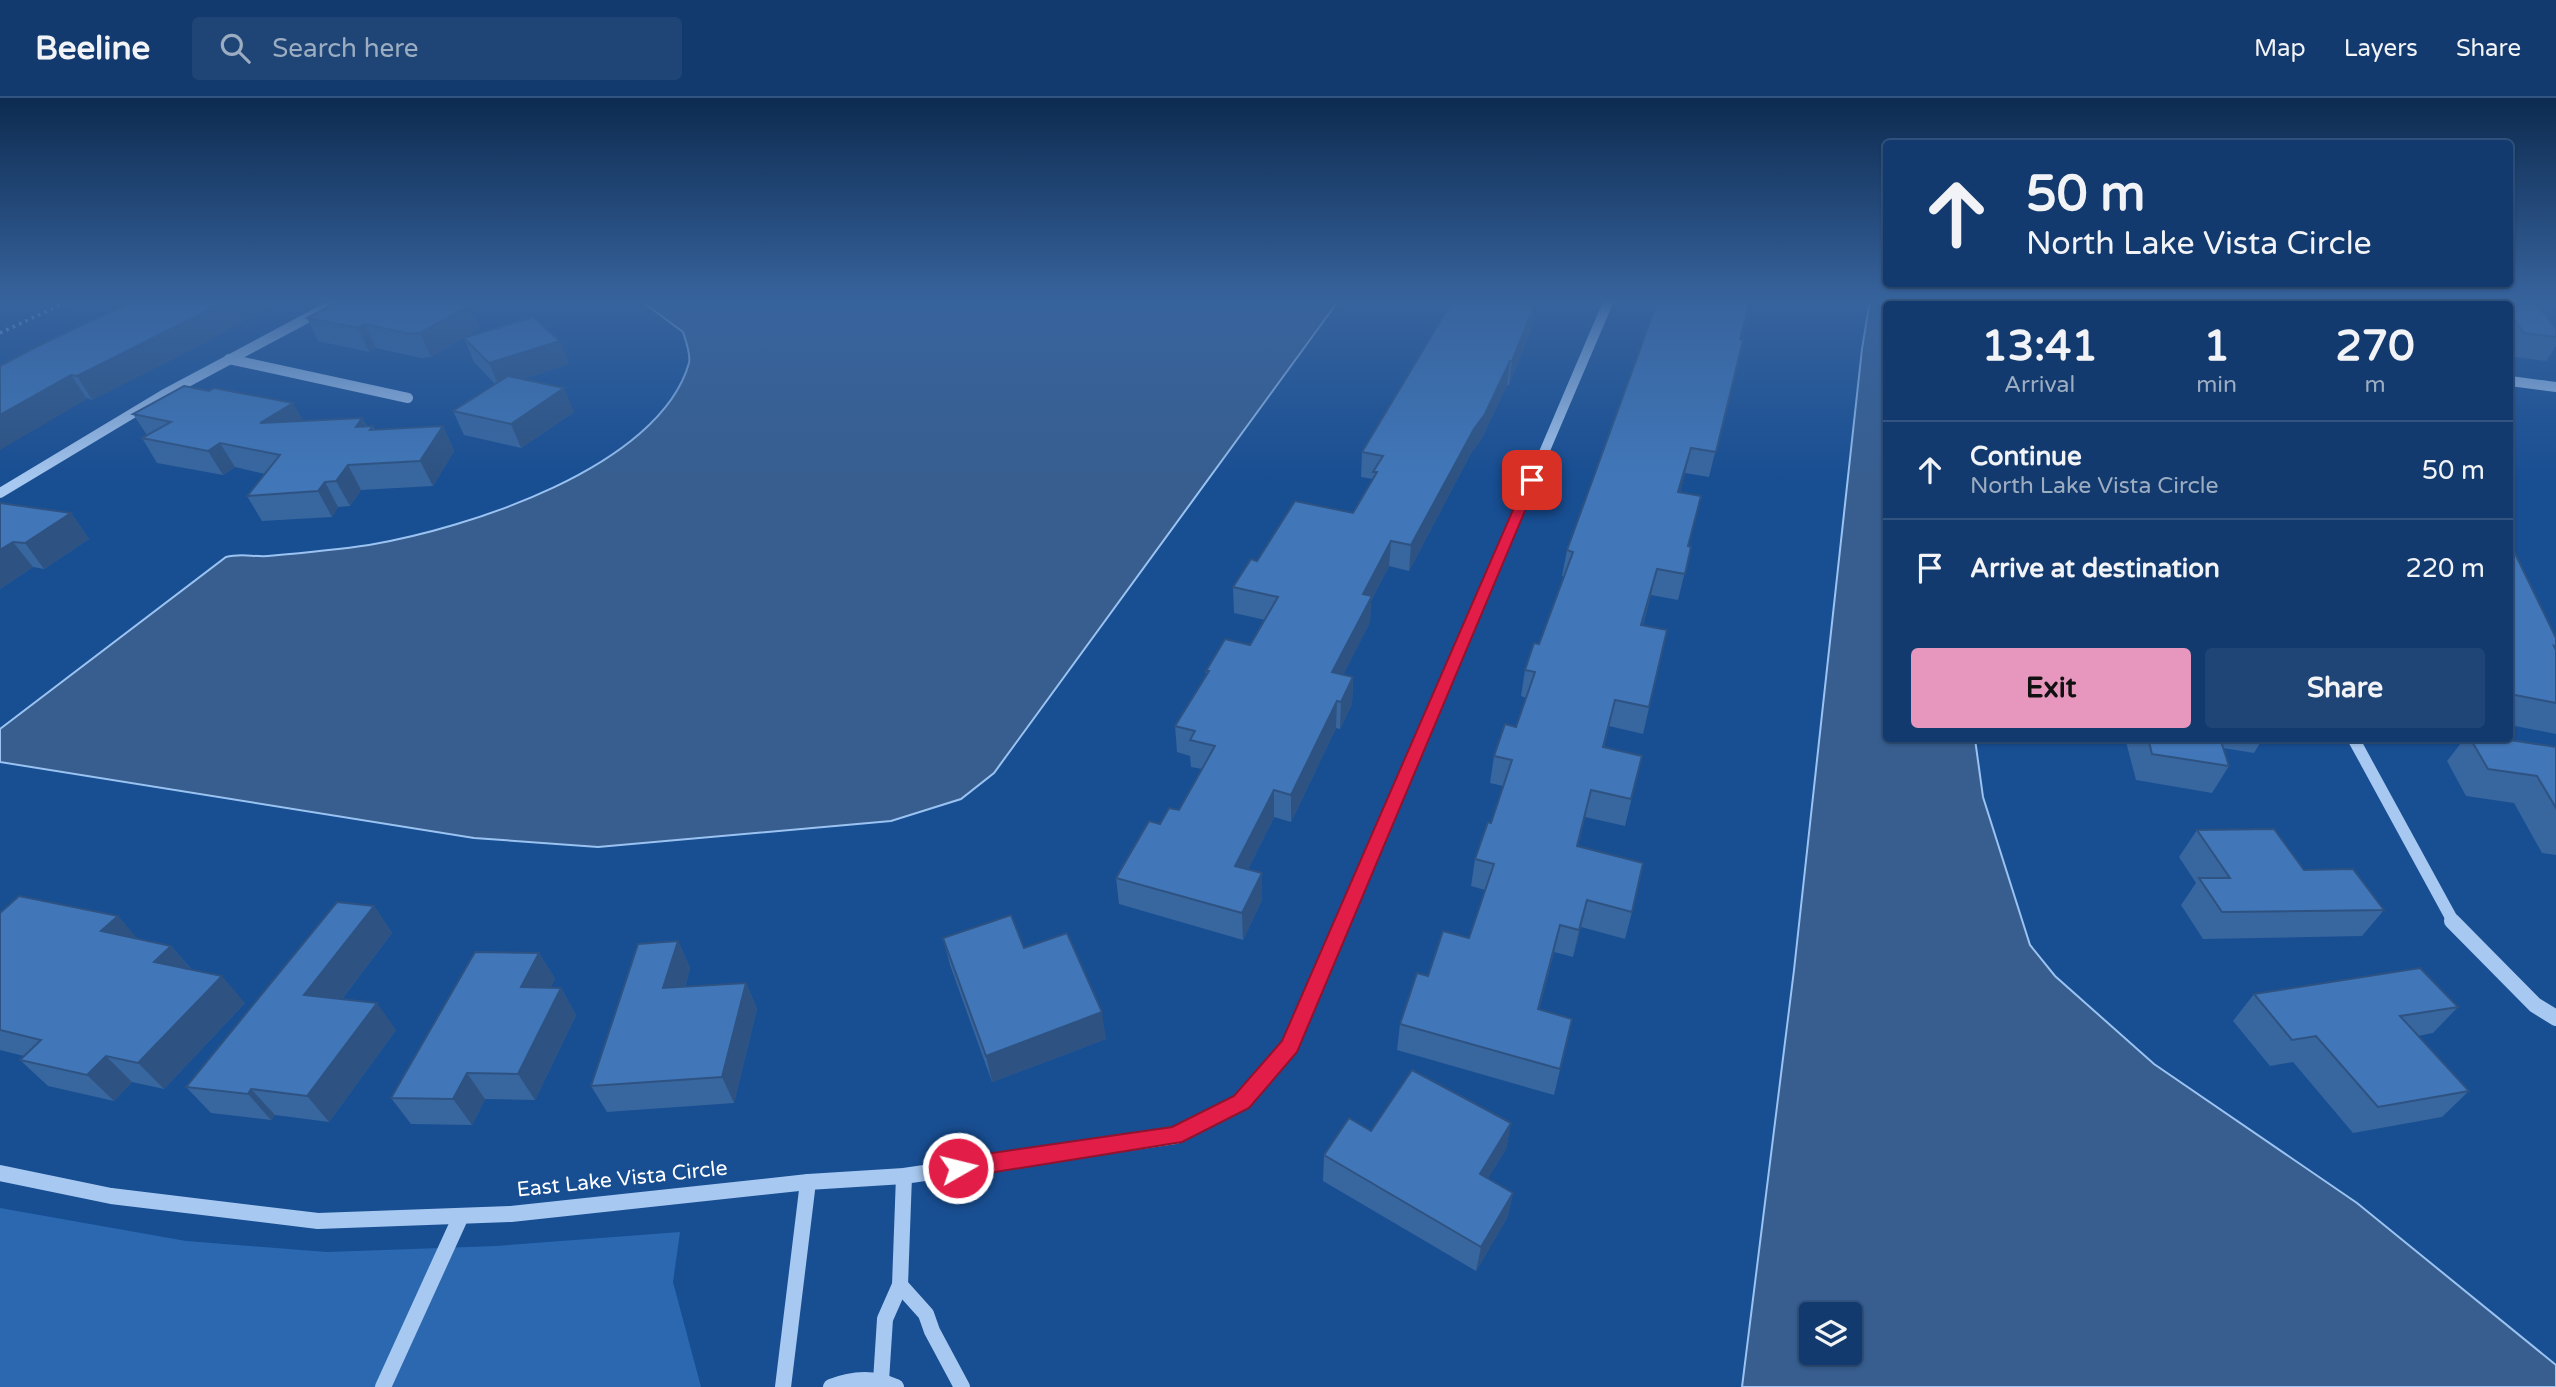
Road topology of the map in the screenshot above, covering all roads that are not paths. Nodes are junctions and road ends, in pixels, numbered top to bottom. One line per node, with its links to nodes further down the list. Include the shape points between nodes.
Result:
1 (227, 360): 7 (street)
2 (234, 360): 6 (street)
3 (1583, 360): 11 (street, East Lake Vista Circle, via 1290,1046 1241,1102 1175,1136)
4 (2513, 381): 5 (street)
5 (2556, 387)
6 (408, 398)
7 (0, 493)
8 (2355, 742): 9 (street, via 2450,919 2535,1005)
9 (2556, 1018)
10 (0, 1173): 13 (street, East Lake Vista Circle, via 111,1196 318,1221)
11 (904, 1176): 12 (street, East Lake Vista Circle); 14 (street)
12 (808, 1182): 13 (street, East Lake Vista Circle); 17 (street)
13 (461, 1216): 16 (street)
14 (900, 1285): 15 (street, via 888,1301 883,1332); 19 (street, via 926,1314)
15 (888, 1384): 18 (street, via 845,1381)
16 (383, 1387)
17 (783, 1387)
18 (831, 1387)
19 (962, 1387)

